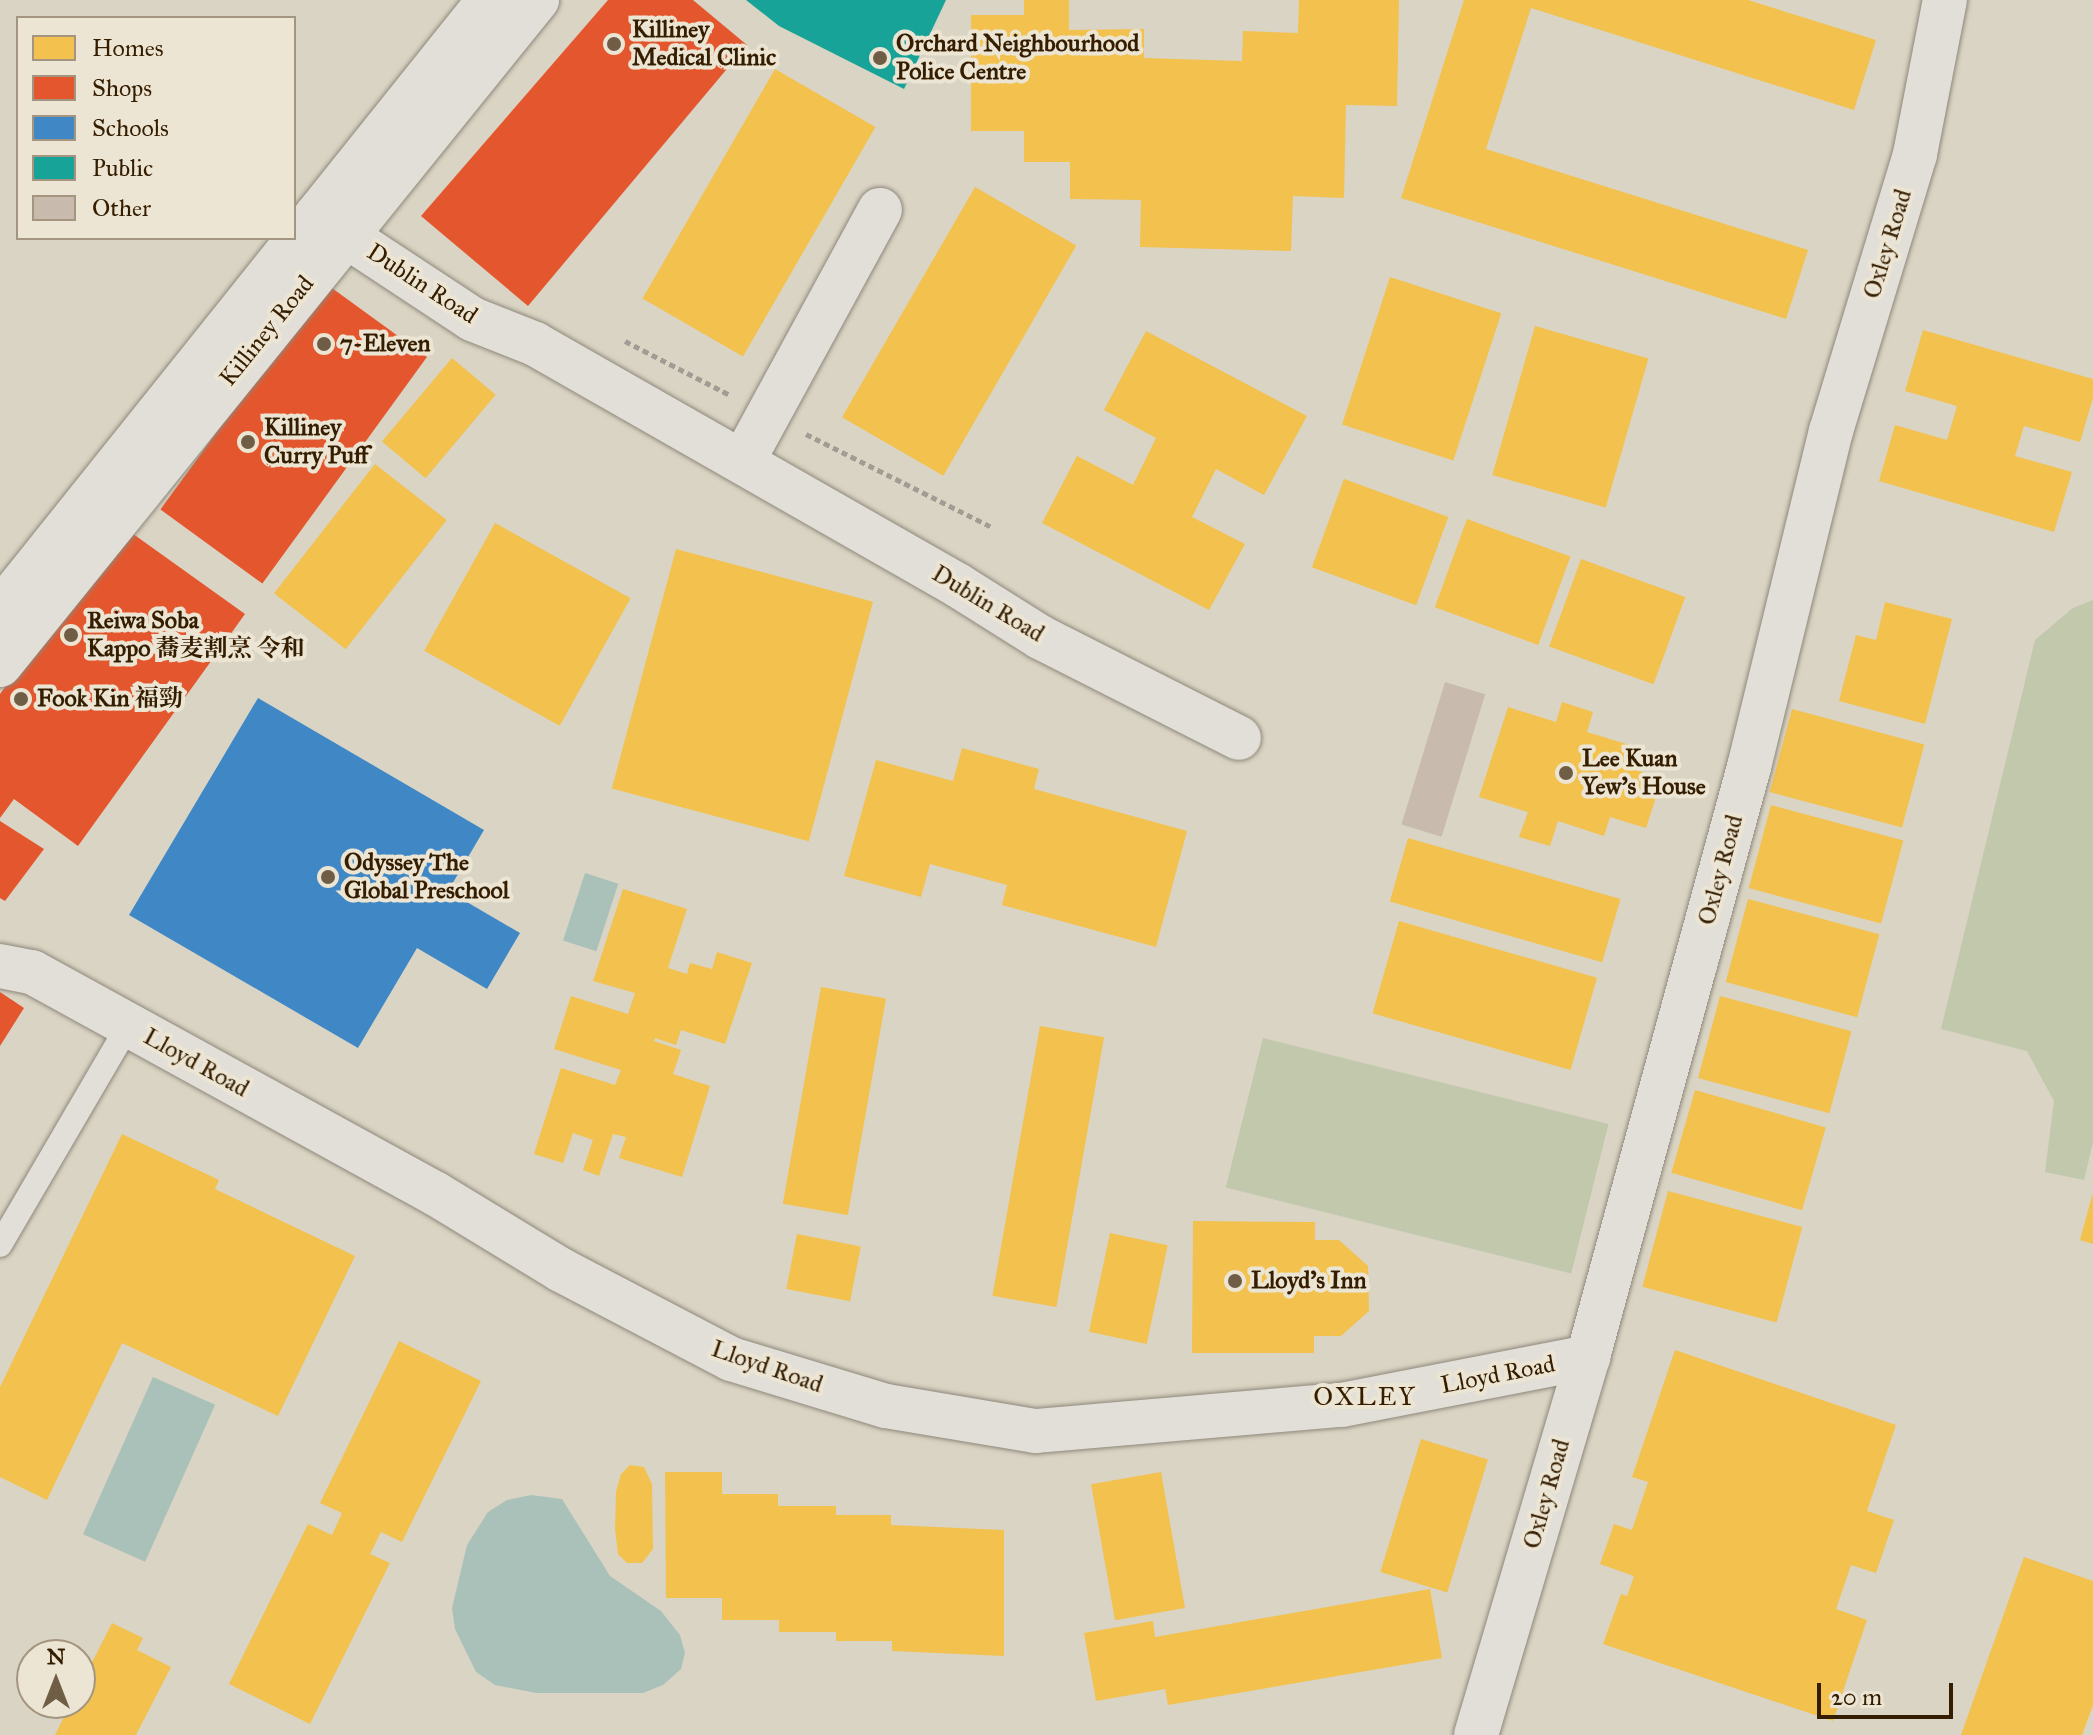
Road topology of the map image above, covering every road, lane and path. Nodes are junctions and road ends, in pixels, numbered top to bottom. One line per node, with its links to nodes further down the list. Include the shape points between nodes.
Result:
1 (489, 0): 5 (street, Killiney Road)
2 (537, 0): 5 (street, Killiney Road)
3 (1945, 0): 14 (street, Oxley Road, via 1915,154 1831,431 1749,767)
4 (880, 210): 6 (street)
5 (339, 213): 6 (street, Dublin Road, via 472,319 535,344); 7 (street, Killiney Road); 8 (street, Killiney Road)
6 (743, 461): 9 (street, Dublin Road, via 1040,637)
7 (0, 611)
8 (0, 665)
9 (1239, 738)
10 (0, 939): 11 (street, Lloyd Road)
11 (16, 969): 12 (street, Lloyd Road)
12 (128, 1026): 13 (lane); 14 (street, Lloyd Road, via 436,1194 561,1270 731,1359 886,1406 1036,1431 1342,1405)
13 (0, 1245)
14 (1588, 1357): 15 (street, Oxley Road)
15 (1476, 1735)

